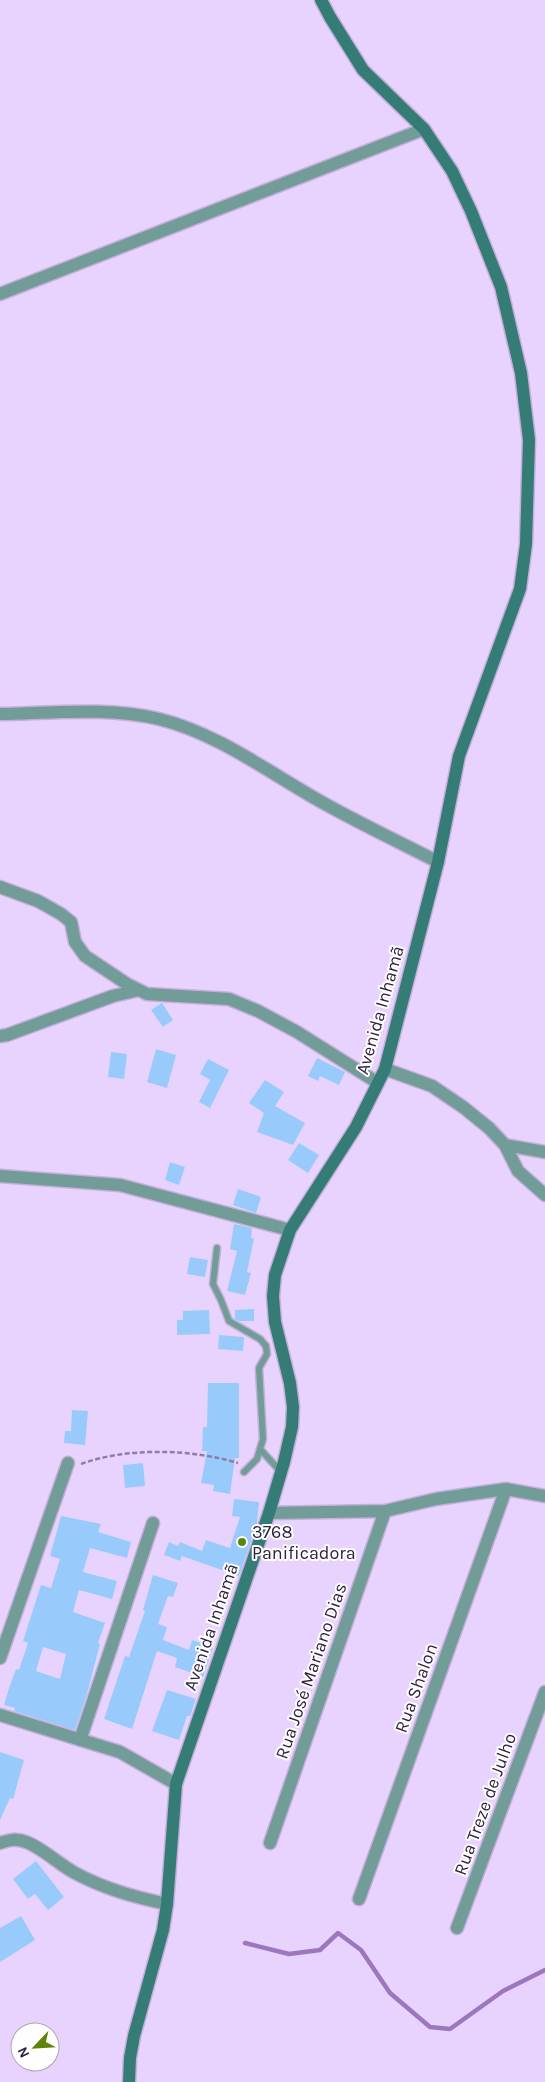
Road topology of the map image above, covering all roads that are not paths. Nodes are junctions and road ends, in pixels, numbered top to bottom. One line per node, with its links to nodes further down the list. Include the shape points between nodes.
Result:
1 (322, 0): 2 (street, Avenida Inhamã, via 364,70)
2 (424, 129): 3 (street); 5 (street, Avenida Inhamã, via 452,171 501,287 521,372 529,440 526,544 520,589 459,756)
3 (0, 294)
4 (0, 714): 5 (street, via 128,714 160,720 203,735)
5 (438, 862): 9 (street, Avenida Inhamã)
6 (0, 887): 7 (street, via 61,914 71,922 75,942 85,956)
7 (139, 990): 8 (street); 10 (street, via 155,995 229,1000 258,1010)
8 (0, 1036)
9 (385, 1069): 10 (street, Avenida Inhamã); 11 (street, via 432,1086 489,1128)
10 (378, 1083): 15 (street, Avenida Inhamã, via 356,1128)
11 (505, 1145): 12 (street); 14 (street, via 518,1171)
12 (545, 1152)
13 (0, 1176): 15 (street, via 120,1185)
14 (545, 1195)
15 (290, 1230): 17 (street, Avenida Inhamã, via 275,1275 273,1296)
16 (217, 1248): 18 (lane, via 213,1284 225,1313 229,1321 260,1339)
17 (282, 1352): 18 (lane); 22 (street, Avenida Inhamã, via 293,1407 292,1427)
18 (267, 1354): 19 (lane, via 259,1368 263,1439)
19 (260, 1449): 21 (lane, via 257,1459); 22 (lane)
20 (67, 1467): 28 (street)
21 (244, 1472)
22 (281, 1472): 26 (street, Avenida Inhamã)
23 (506, 1489): 24 (street); 25 (street, via 436,1499); 35 (street, Rua Shalon)
24 (545, 1496)
25 (385, 1511): 26 (street); 34 (street, Rua José Mariano Dias)
26 (269, 1513): 32 (street, Avenida Inhamã)
27 (153, 1523): 31 (street)
28 (0, 1658)
29 (544, 1697): 37 (street, Rua Treze de Julho)
30 (0, 1715): 31 (street)
31 (80, 1740): 32 (street, via 120,1752)
32 (176, 1784): 36 (street, Avenida Inhamã)
33 (0, 1843): 36 (street, via 19,1839 28,1842 102,1887)
34 (270, 1843)
35 (359, 1899)
36 (167, 1904): 38 (street, Avenida Inhamã, via 134,2036)
37 (457, 1928)
38 (129, 2082)

